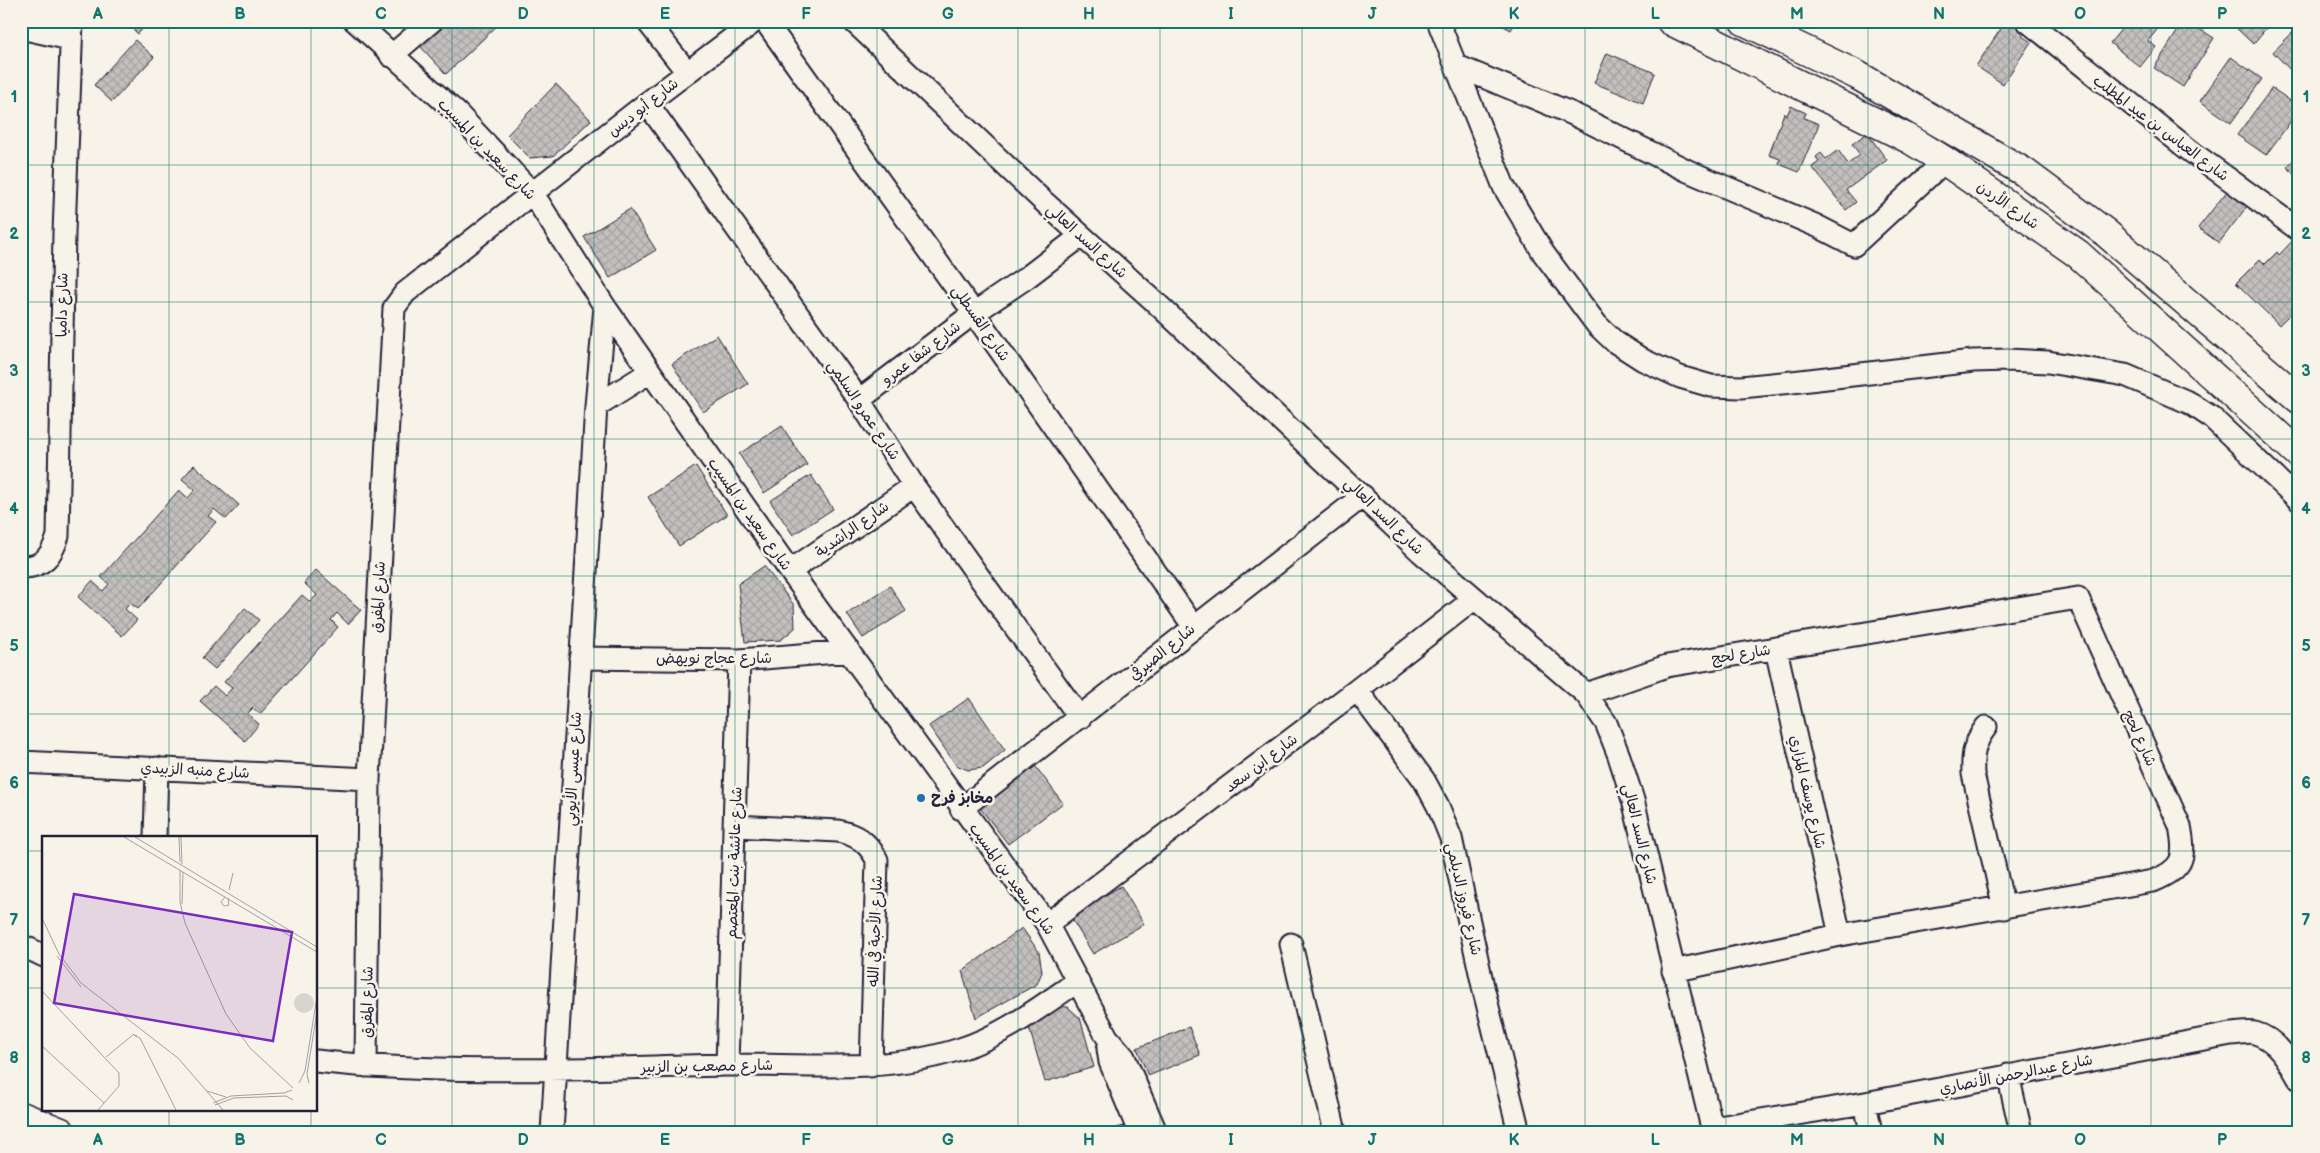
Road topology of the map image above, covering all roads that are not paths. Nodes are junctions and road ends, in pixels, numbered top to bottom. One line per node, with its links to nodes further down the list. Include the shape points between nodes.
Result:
1 (355, 21): 13 (street, شارع سعيد بن المسيب)
2 (432, 21): 13 (street)
3 (646, 21): 15 (street)
4 (755, 21): 15 (street, شارع أبو ديس)
5 (765, 21): 24 (street, شارع القسطلي)
6 (852, 21): 20 (street, شارع السد العالي)
7 (1438, 21): 14 (street)
8 (1671, 21): 17 (highway, شارع الأردن, via 1911,140)
9 (1744, 21): 21 (highway, via 1857,75 2024,172)
10 (2027, 21): 19 (street, شارع العباس بن عبد المطلب, via 2193,153)
11 (21, 28): 12 (street)
12 (71, 30): 33 (street, شارع داميا, via 63,243 58,536 52,553 43,561)
13 (391, 56): 18 (street, شارع سعيد بن المسيب, via 458,114)
14 (1457, 66): 17 (street, via 1573,114 1688,171 1854,245); 32 (street, via 1504,187 1544,254 1597,325 1614,342 1643,360 1680,377 1711,386 1792,382 2006,360 2048,362 2125,375 2190,403 2211,417)
15 (687, 72): 16 (street, شارع أبو ديس)
16 (647, 103): 18 (street, شارع أبو ديس); 27 (street, شارع عمرو السلمي)
17 (1945, 161): 22 (highway, شارع الأردن, via 2078,254)
18 (532, 194): 23 (street, شارع سعيد بن المسيب); 47 (street, شارع المفرق, via 404,293 394,308)
19 (2299, 230)
20 (1081, 236): 24 (street, شارع شفا عمرو); 31 (street, شارع السد العالي)
21 (2121, 246): 22 (highway); 26 (highway)
22 (2098, 274): 29 (highway, شارع الأردن)
23 (605, 307): 25 (street, شارع سعيد بن المسيب); 28 (street, شارع عيسى الأيوبي)
24 (974, 313): 27 (street, شارع شفا عمرو); 36 (street, شارع القسطلي)
25 (650, 372): 28 (street); 34 (street, شارع سعيد بن المسيب)
26 (2299, 399)
27 (859, 400): 30 (street, شارع عمرو السلمي)
28 (596, 406): 39 (street, شارع عيسى الأيوبي)
29 (2299, 454)
30 (914, 486): 34 (street, شارع الراشدية); 43 (street, شارع عمرو السلمي)
31 (1364, 496): 35 (street, شارع السد العالي); 36 (street, شارع الصيرفي)
32 (2299, 500)
33 (21, 567)
34 (790, 572): 38 (street, شارع سعيد بن المسيب)
35 (1474, 599): 41 (street, شارع ابن سعد); 42 (street, شارع السد العالي)
36 (1194, 627): 43 (street, شارع الصيرفي)
37 (1776, 649): 42 (street, شارع لحج, via 1667,666); 51 (street, شارع لحج, via 2078,598 2180,826 2184,846 2181,862 2170,874 2153,881); 53 (street, شارع يوسف المزاري)
38 (849, 651): 40 (street, شارع عجاج نويهض); 48 (street, شارع سعيد بن المسيب)
39 (580, 658): 40 (street, شارع عجاج نويهض); 64 (street, شارع عيسى الأيوبي)
40 (739, 660): 49 (street, شارع عائشة بنت المعتصم)
41 (1357, 690): 52 (street, شارع ابن سعد); 75 (street, شارع فيروز الديلمي, via 1424,780 1451,838)
42 (1586, 694): 57 (street, شارع السد العالي, via 1606,723 1633,800)
43 (1080, 718): 48 (street, شارع الصيرفي)
44 (1986, 727): 51 (street, via 1975,742 1973,774)
45 (21, 762): 46 (street, شارع منبه الزبيدي)
46 (157, 768): 47 (street, شارع منبه الزبيدي); 50 (street)
47 (369, 779): 62 (street, شارع المفرق)
48 (961, 809): 52 (street, شارع سعيد بن المسيب)
49 (735, 826): 61 (street, شارع عائشة بنت المعتصم); 63 (street, شارع الأحبة في الله, via 838,831 852,834 871,848 877,860)
50 (155, 836)
51 (2004, 908): 53 (street, شارع لحج)
52 (1047, 924): 58 (street, شارع سعيد بن المسيب)
53 (1840, 935): 57 (street, شارع لحج)
54 (1291, 944): 74 (street)
55 (21, 945): 56 (street)
56 (42, 955)
57 (1673, 971): 69 (street, شارع السد العالي)
58 (1078, 981): 59 (street, شارع سعيد بن المسيب); 63 (street, شارع مصعب بن الزبير, via 992,1038 958,1050)
59 (1107, 1037): 72 (street, شارع سعيد بن المسيب, via 1110,1062); 73 (street, شارع سعيد بن المسيب, via 1124,1057)
60 (318, 1061): 62 (street, شارع مصعب بن الزبير)
61 (727, 1065): 63 (street, شارع مصعب بن الزبير); 64 (street, شارع مصعب بن الزبير)
62 (366, 1066): 64 (street, شارع مصعب بن الزبير)
63 (871, 1066)
64 (555, 1069): 71 (street, شارع عيسى الأيوبي)
65 (2008, 1075): 66 (street, شارع عبدالرحمن الأنصاري, via 2231,1034 2255,1033 2276,1045); 67 (street, شارع عبدالرحمن الأنصاري); 77 (street)
66 (2299, 1079)
67 (1865, 1103): 69 (street, شارع عبدالرحمن الأنصاري); 76 (street)
68 (21, 1116): 70 (highway)
69 (1712, 1130)
70 (61, 1132)
71 (552, 1132)
72 (1139, 1132)
73 (1156, 1132)
74 (1335, 1132)
75 (1519, 1132)
76 (1871, 1132)
77 (2021, 1132)

